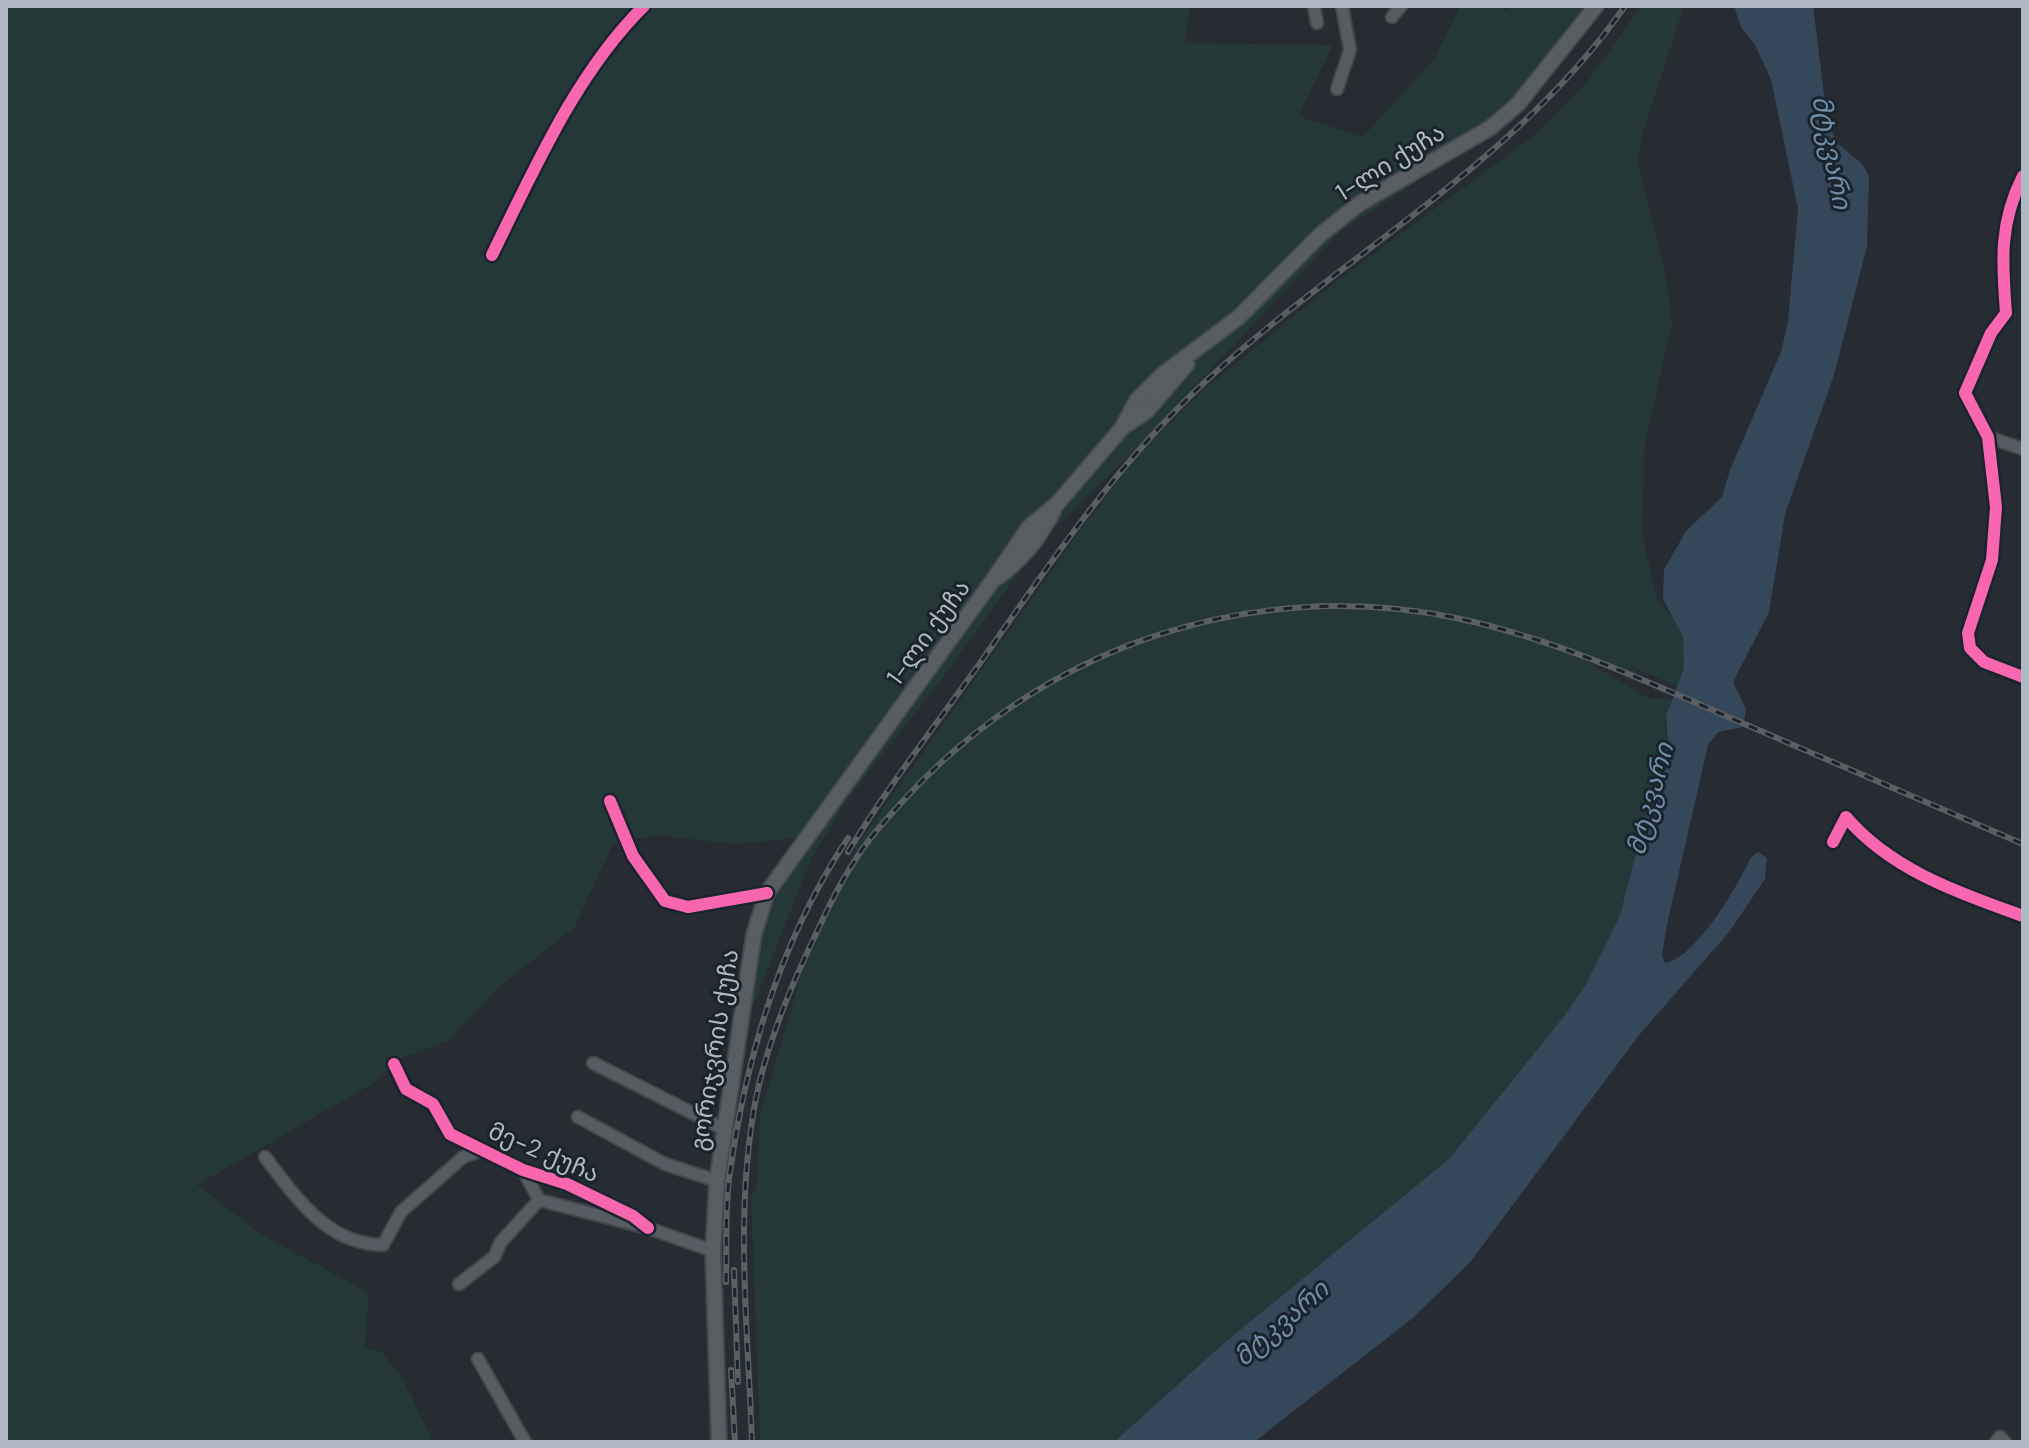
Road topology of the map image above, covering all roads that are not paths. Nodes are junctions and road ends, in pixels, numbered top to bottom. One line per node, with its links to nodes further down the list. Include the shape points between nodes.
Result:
1 (644, 6): 10 (street, via 562,119)
2 (1314, 6): 7 (street)
3 (1342, 6): 8 (street, via 1350,50)
4 (1401, 6): 6 (street)
5 (1596, 6): 14 (main road, 1-ლი ქუჩა, via 1518,104 1490,128 1359,204 1198,351 1146,412 1122,428 1057,504 1029,527)
6 (1392, 17)
7 (1317, 23)
8 (1337, 89)
9 (2023, 176): 11 (street, via 2008,206 2002,269 2006,313 1991,333 1965,393)
10 (492, 255)
11 (1988, 437): 12 (street); 13 (street, via 1996,507 1992,560 1968,633 1970,648 1984,662)
12 (2023, 449)
13 (2023, 677)
14 (899, 710): 17 (main road, გორიჯვრის ქუჩა)
15 (610, 801): 17 (street, via 633,856 665,901 688,907)
16 (1833, 842): 18 (street, via 1846,817 1867,842 1945,888)
17 (767, 893): 22 (main road, გორიჯვრის ქუჩა, via 754,934)
18 (2023, 916)
19 (593, 1063): 22 (street)
20 (394, 1064): 23 (street, მე-2 ქუჩა, via 406,1089 433,1104 450,1134)
21 (578, 1117): 26 (street, via 665,1164)
22 (722, 1128): 26 (main road, გორიჯვრის ქუჩა)
23 (482, 1150): 24 (street, via 463,1157 401,1212 383,1245 331,1233); 25 (street, მე-2 ქუჩა)
24 (265, 1157)
25 (523, 1170): 27 (street, მე-2 ქუჩა); 28 (street, მე-2 ქუჩა, via 567,1184)
26 (717, 1181): 29 (main road, გორიჯვრის ქუჩა)
27 (539, 1200): 28 (street, მე-2 ქუჩა); 30 (street, via 494,1257)
28 (648, 1228): 29 (street, მე-2 ქუჩა)
29 (713, 1251): 33 (main road, გორიჯვრის ქუჩა)
30 (459, 1284)
31 (478, 1359): 32 (street)
32 (526, 1441)
33 (719, 1442)

